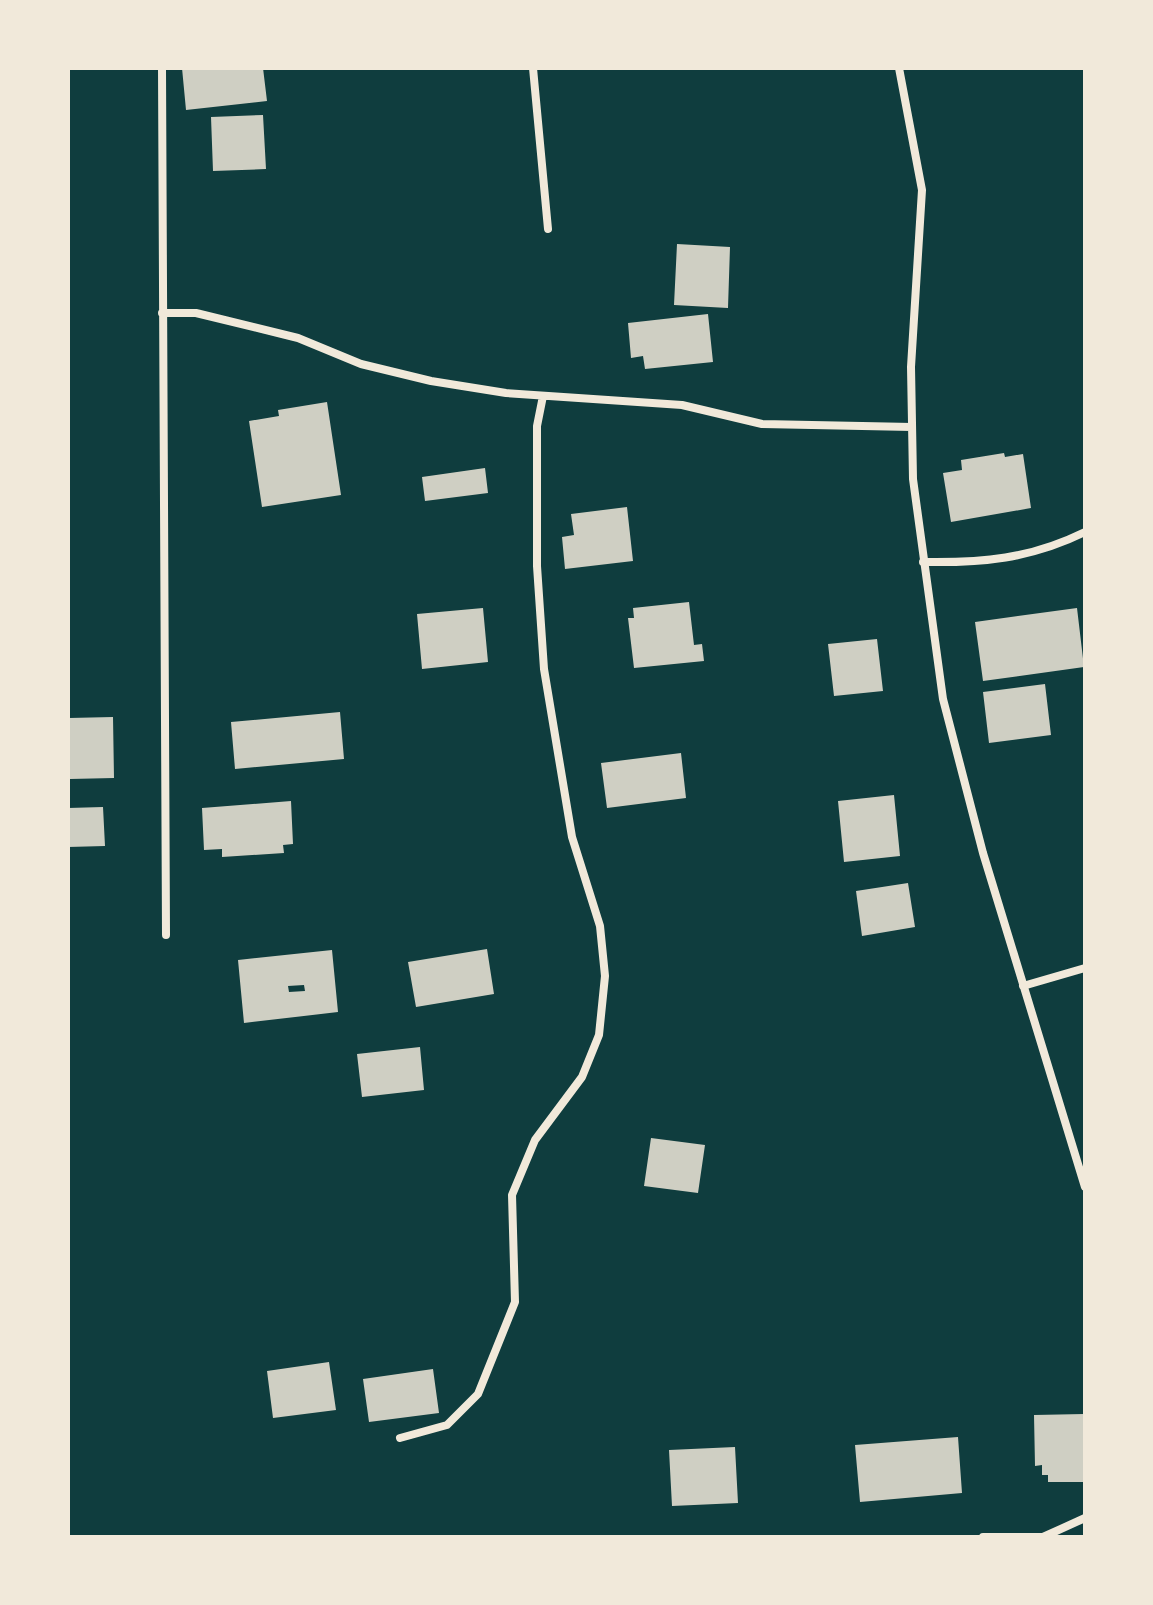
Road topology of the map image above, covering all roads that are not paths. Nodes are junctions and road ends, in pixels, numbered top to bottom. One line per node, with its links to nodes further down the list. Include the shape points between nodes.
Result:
1 (162, 68): 5 (street)
2 (533, 68): 4 (street)
3 (899, 68): 7 (street, via 922,190)
4 (548, 229)
5 (162, 313): 6 (street, via 196,313 298,338 361,364 431,381); 10 (street)
6 (543, 396): 7 (street, via 682,405 762,424); 14 (street, via 537,426 537,566 544,669 572,837 600,926 605,976 599,1035 582,1077 535,1140 512,1195 515,1302 478,1394 447,1425)
7 (912, 427): 9 (street)
8 (1085, 532): 9 (street, via 989,563)
9 (923, 562): 12 (street, via 943,699)
10 (166, 935)
11 (1085, 968): 12 (street)
12 (1023, 986): 13 (street)
13 (1085, 1187)
14 (400, 1438)
15 (1085, 1518): 17 (street)
16 (983, 1537): 17 (street)
17 (1043, 1537)

